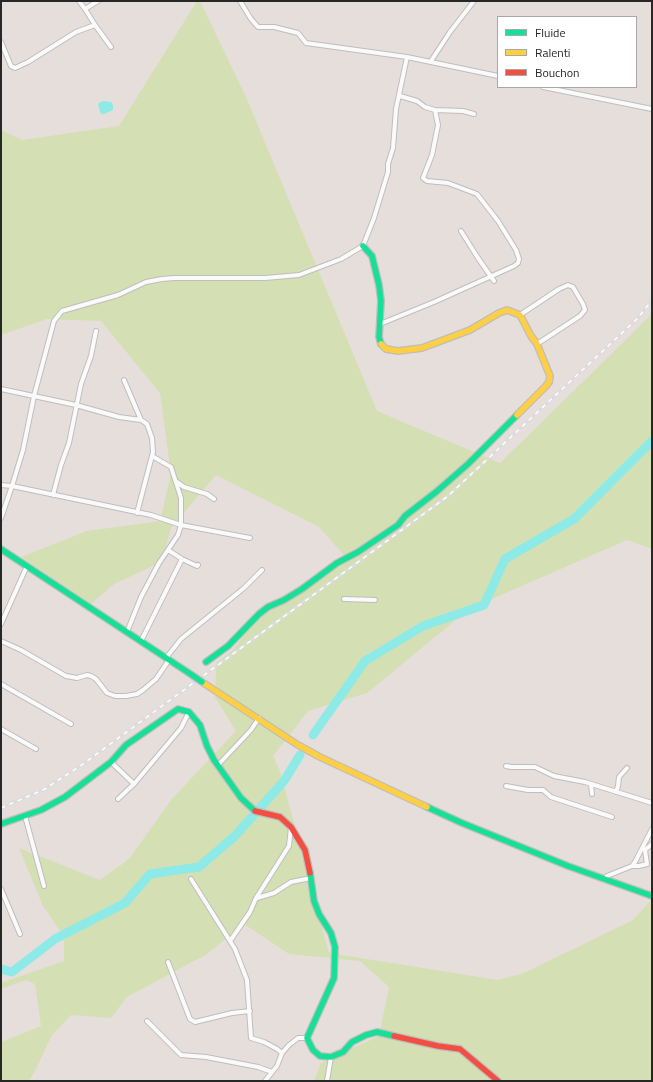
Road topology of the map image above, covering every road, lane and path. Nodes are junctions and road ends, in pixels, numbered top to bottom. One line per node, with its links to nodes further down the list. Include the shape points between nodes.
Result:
1 (79, 1): 5 (street)
2 (98, 1): 5 (street)
3 (240, 1): 9 (street, via 258,27 298,32 306,43)
4 (474, 1): 10 (street)
5 (85, 9): 6 (street)
6 (95, 25): 7 (street, via 76,32 15,68 11,66); 8 (street)
7 (1, 42)
8 (112, 47)
9 (407, 57): 10 (street); 13 (street)
10 (431, 61): 11 (street)
11 (497, 76)
12 (548, 88): 14 (street)
13 (400, 96): 15 (street); 18 (street, via 388,172)
14 (652, 109)
15 (435, 110): 16 (street); 19 (street, via 438,126 432,155 423,178 477,194 498,221 519,259 514,266)
16 (474, 114)
17 (461, 231): 19 (street)
18 (363, 246): 22 (street, via 372,256 379,285); 27 (street, via 341,259 299,275 265,278 162,279 146,282 118,295 62,311 54,321)
19 (490, 276): 20 (street); 22 (street)
20 (494, 281)
21 (520, 315): 22 (street, via 507,310 470,330 422,348 398,351 382,346 379,336); 24 (street); 24 (street, via 568,285 573,287 584,304 585,310 580,316)
22 (380, 324)
23 (96, 331): 28 (street)
24 (537, 344): 53 (street, via 550,376 549,382 468,464 405,516 398,525 284,600 268,607 228,646)
25 (124, 380): 29 (street)
26 (1, 389): 27 (street)
27 (34, 396): 28 (street); 33 (street, via 23,450)
28 (76, 405): 29 (street, via 119,417); 34 (street, via 69,443)
29 (141, 420): 30 (street, via 147,424 152,438)
30 (152, 456): 31 (street, via 172,467); 36 (street)
31 (176, 482): 35 (street); 38 (street, via 181,498)
32 (1, 485): 33 (street)
33 (12, 486): 34 (street); 37 (street)
34 (53, 495): 36 (street)
35 (214, 499)
36 (137, 513): 38 (street)
37 (1, 518)
38 (181, 525): 39 (street); 41 (street)
39 (250, 538)
40 (1, 549): 44 (street)
41 (168, 550): 42 (street); 49 (street, via 141,597)
42 (182, 559): 43 (street); 51 (street)
43 (198, 565)
44 (27, 566): 48 (street); 49 (street)
45 (262, 570): 52 (street, via 244,588 181,639)
46 (344, 599): 47 (street)
47 (375, 600)
48 (1, 624)
49 (127, 632): 51 (street)
50 (1, 641): 52 (street, via 66,676 77,678 87,675 96,678 107,693 115,696 137,694 143,690 156,679)
51 (140, 641): 52 (street)
52 (168, 659): 56 (street, bridge)
53 (206, 662)
54 (1, 684): 57 (street)
55 (189, 712): 60 (street, via 178,709 126,745); 61 (street, via 200,725 207,746); 64 (street, via 181,728)
56 (259, 718): 61 (street); 80 (street, via 320,757 462,823)
57 (71, 724)
58 (1, 729): 59 (street)
59 (36, 749)
60 (111, 762): 64 (street); 71 (street, via 65,797)
61 (218, 765): 74 (street, via 242,798 256,811 280,817)
62 (506, 766): 65 (street, via 535,767 554,776)
63 (627, 768): 67 (street, via 619,777)
64 (134, 784): 69 (street)
65 (592, 784): 67 (street); 68 (street)
66 (506, 786): 72 (street, via 543,790 551,797)
67 (616, 792): 70 (street)
68 (592, 794)
69 (118, 799)
70 (652, 804)
71 (25, 816): 73 (street); 81 (street)
72 (612, 817)
73 (1, 824)
74 (291, 827): 78 (street, via 305,850); 84 (street, via 289,846)
75 (652, 829): 77 (street)
76 (652, 844): 77 (street, via 644,850 647,864)
77 (632, 866): 80 (street, via 607,876)
78 (311, 878): 84 (street, via 290,882 274,893); 90 (street, via 314,901 331,933 335,947 334,978)
79 (191, 880): 86 (street)
80 (605, 880): 83 (street)
81 (44, 886)
82 (1, 889): 85 (street)
83 (652, 896)
84 (256, 898): 86 (street, via 250,912)
85 (20, 934)
86 (230, 941): 88 (street, via 247,980)
87 (168, 962): 88 (street, via 190,1019 195,1022)
88 (250, 1011): 91 (street, via 251,1038 264,1042)
89 (147, 1021): 93 (street, via 181,1054 258,1067)
90 (307, 1038): 91 (street, via 298,1038); 92 (street, via 313,1050 320,1056)
91 (282, 1053): 93 (street)
92 (330, 1057): 95 (street); 96 (street, via 343,1052 352,1042 377,1032 460,1049)
93 (272, 1072): 94 (street)
94 (265, 1081)
95 (327, 1081)
96 (498, 1081)

